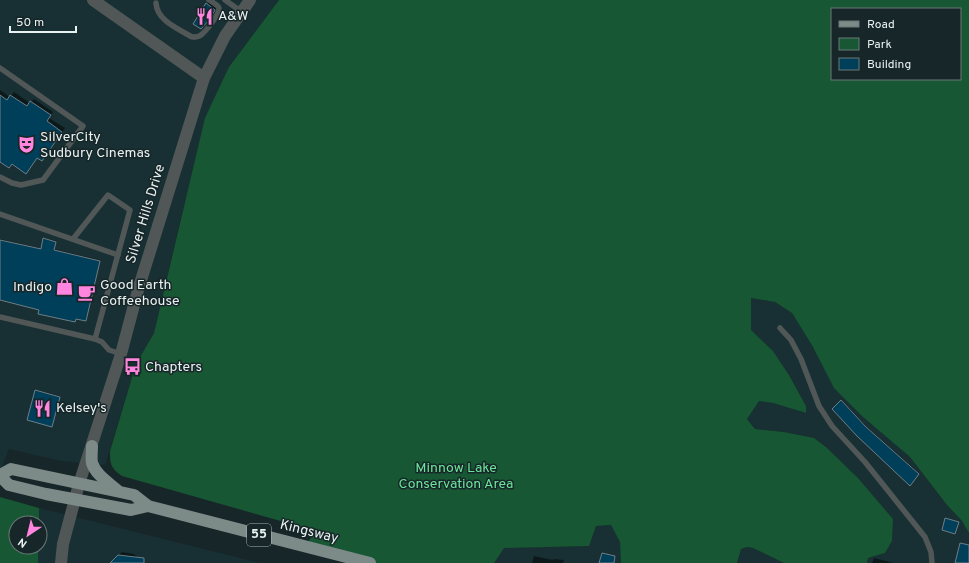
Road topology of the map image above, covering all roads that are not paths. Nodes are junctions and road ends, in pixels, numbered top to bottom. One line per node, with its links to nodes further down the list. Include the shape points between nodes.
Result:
1 (93, 0): 8 (street)
2 (209, 0): 5 (lane, via 218,6 218,12 213,22 197,37 192,37 162,18)
3 (225, 0): 6 (lane)
4 (250, 0): 6 (street, Silver Hills Drive)
5 (156, 4)
6 (242, 12): 8 (street, Silver Hills Drive, via 225,36)
7 (0, 68): 9 (lane, via 83,126 43,180 21,185)
8 (204, 78): 16 (street, Silver Hills Drive, via 138,290)
9 (0, 177)
10 (0, 214): 11 (lane)
11 (73, 240): 12 (lane); 12 (lane, via 108,195 130,210)
12 (118, 255): 15 (lane)
13 (0, 317): 15 (lane)
14 (780, 328): 25 (lane, via 791,340 801,359 819,406 832,426 865,462 925,537)
15 (95, 339): 16 (lane, via 109,350)
16 (121, 354): 17 (street, Silver Hills Drive)
17 (92, 446): 19 (street, Silver Hills Drive); 20 (main road, via 92,462 95,469)
18 (0, 476): 19 (main road, Kingsway / 55, via 11,469); 21 (main road, Kingsway / 55, via 8,485)
19 (79, 484): 20 (main road, Kingsway / 55); 21 (street, Silver Hills Drive)
20 (120, 492): 22 (main road, Kingsway / 55, via 134,495)
21 (75, 499): 22 (main road, Kingsway / 55, via 130,510); 23 (street, Silver Hills Drive, via 63,544)
22 (148, 506): 24 (main road, Kingsway / 55)
23 (61, 563)
24 (370, 563)
25 (932, 563)

